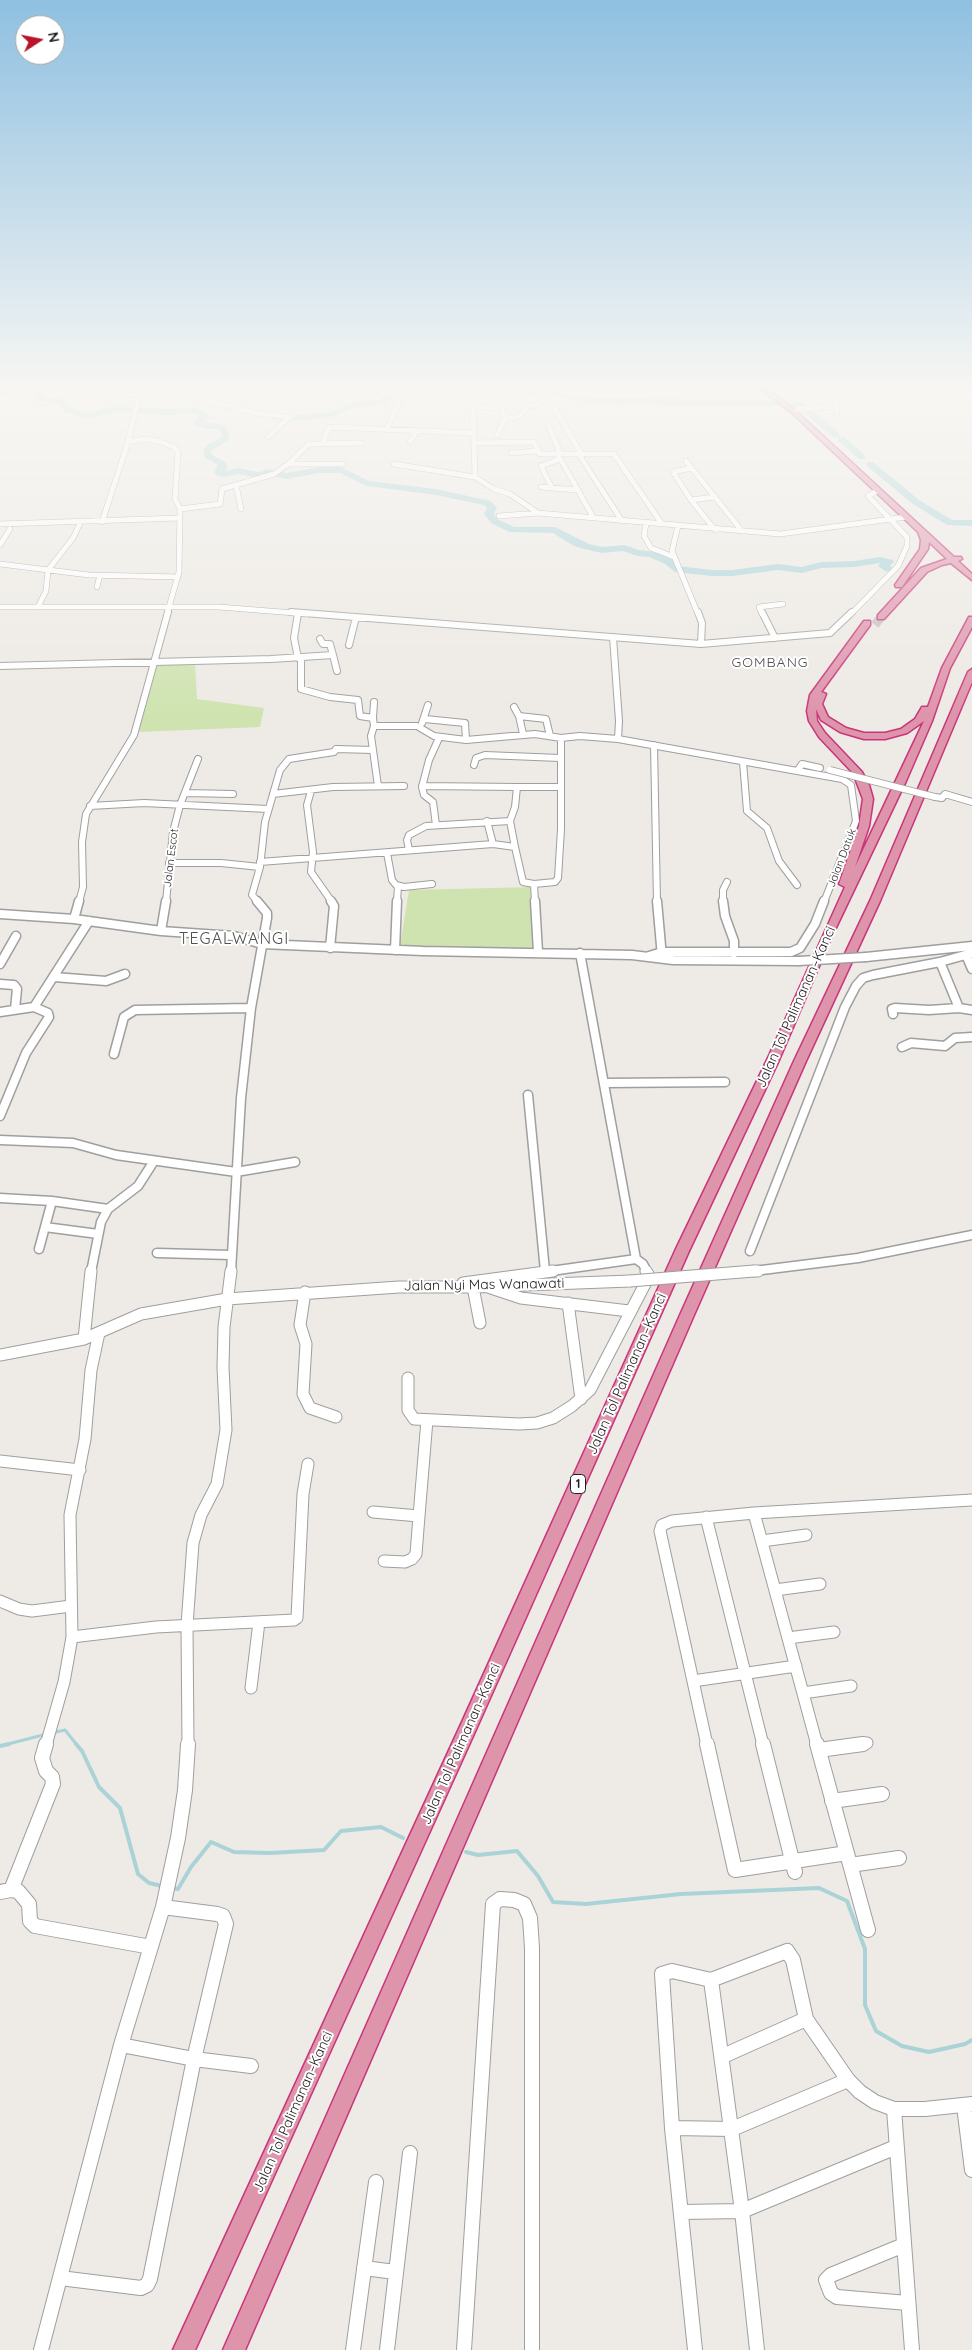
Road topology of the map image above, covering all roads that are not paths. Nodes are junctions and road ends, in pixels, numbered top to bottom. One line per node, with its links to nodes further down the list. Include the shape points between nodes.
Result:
1 (715, 497): 32 (street)
2 (110, 498): 25 (street)
3 (175, 498): 15 (street)
4 (220, 498): 15 (street, via 220,504)
5 (239, 498): 16 (street)
6 (515, 498): 17 (street)
7 (582, 498): 19 (street)
8 (608, 498): 24 (street)
9 (644, 498): 28 (street)
10 (710, 498): 14 (street)
11 (870, 498): 22 (street)
12 (885, 498): 20 (highway)
13 (889, 498): 36 (highway)
14 (691, 500): 31 (street)
15 (180, 509): 21 (street)
16 (241, 509)
17 (538, 513): 18 (street); 19 (street)
18 (499, 516)
19 (593, 517): 24 (street)
20 (906, 517): 22 (street); 33 (highway)
21 (180, 518): 25 (street); 43 (street)
22 (890, 519): 32 (street, via 778,534); 55 (street, via 908,541 898,566 834,631)
23 (81, 521): 25 (street); 27 (street); 38 (street, via 73,538)
24 (622, 521): 26 (street)
25 (102, 522)
26 (646, 523): 28 (street); 35 (street, via 644,537 651,548)
27 (0, 524)
28 (662, 524): 29 (street)
29 (678, 526): 31 (street); 35 (street, via 672,549)
30 (10, 529): 34 (street)
31 (715, 530): 32 (street)
32 (742, 531)
33 (922, 532): 36 (highway); 40 (highway, via 924,550)
34 (0, 545)
35 (674, 557): 56 (street, via 702,623)
36 (954, 558): 39 (highway); 40 (highway, via 923,564); 41 (highway)
37 (0, 564): 38 (street)
38 (48, 570): 42 (street); 47 (street, via 46,590)
39 (924, 570): 41 (highway, via 948,568); 52 (highway)
40 (908, 573): 52 (highway)
41 (971, 574)
42 (100, 575): 43 (street); 44 (street)
43 (178, 577): 48 (street)
44 (98, 587)
45 (783, 604): 55 (street, via 759,607)
46 (0, 607): 47 (street)
47 (38, 607): 48 (street)
48 (168, 608): 49 (street); 60 (street)
49 (298, 613): 50 (street); 59 (street, via 294,638)
50 (356, 618): 53 (street); 57 (street)
51 (972, 619): 62 (highway, Jalan Tol Palimanan–Kanci / 1)
52 (874, 620): 62 (highway, via 819,699 822,714 837,727 854,734 874,736 896,734 914,726); 119 (highway, via 822,683 812,704 817,728 856,772 868,799 864,826)
53 (613, 637): 56 (street); 77 (street)
54 (320, 638): 58 (street, via 323,644 330,644)
55 (775, 638): 56 (street)
56 (701, 644)
57 (349, 645)
58 (333, 654): 59 (street); 63 (street)
59 (300, 658): 60 (street); 69 (street, via 301,690 358,700 360,716)
60 (152, 662): 61 (street); 97 (street, via 132,739)
61 (0, 666)
62 (946, 668): 119 (highway, Jalan Tol Palimanan–Kanci / 1, via 928,721)
63 (337, 671)
64 (972, 672): 241 (highway, Jalan Tol Palimanan–Kanci, via 875,902 683,1324)
65 (374, 702): 69 (street)
66 (428, 705): 70 (street)
67 (514, 707): 68 (street)
68 (519, 716): 73 (street); 74 (street, via 546,719)
69 (373, 718): 71 (street)
70 (425, 719): 72 (street); 78 (street, via 465,723)
71 (374, 726): 72 (street); 79 (street)
72 (419, 727): 75 (street)
73 (523, 734): 74 (street, Jalan Datuk); 78 (street, Jalan Datuk)
74 (550, 736): 76 (street, Jalan Datuk)
75 (439, 738): 78 (street, Jalan Datuk); 88 (street)
76 (561, 738): 77 (street, Jalan Datuk); 81 (street)
77 (618, 739): 80 (street, Jalan Datuk)
78 (466, 740)
79 (373, 750): 86 (street); 94 (street, via 336,749 334,752 289,759 280,770)
80 (654, 750): 84 (street, Jalan Datuk); 128 (street, via 656,886)
81 (561, 754): 83 (street, via 485,756 476,758); 90 (street)
82 (198, 760): 92 (street, Jalan Escot)
83 (474, 765)
84 (743, 767): 85 (street, Jalan Datuk); 112 (street, via 747,810 767,828 779,861)
85 (798, 770): 95 (street, bridge, via 804,764 935,797 942,798 945,794); 126 (street, Jalan Datuk, via 848,782 853,790 856,821 815,924 800,948 790,952)
86 (378, 786): 87 (street); 91 (street)
87 (404, 786)
88 (422, 786): 89 (street); 101 (street, via 424,795 433,802)
89 (517, 787): 90 (street); 100 (street)
90 (560, 787): 111 (street, via 558,878 555,882)
91 (311, 791): 94 (street); 106 (street, via 307,805)
92 (186, 793): 93 (street); 96 (street, Jalan Escot)
93 (233, 794)
94 (273, 794): 98 (street)
95 (972, 802)
96 (180, 805): 97 (street); 98 (street); 107 (street, Jalan Escot)
97 (90, 806): 115 (street, via 83,825 83,887)
98 (268, 810): 108 (street)
99 (488, 821): 100 (street); 101 (street); 102 (street)
100 (510, 821): 103 (street)
101 (436, 825): 104 (street, via 418,829 409,835 406,840)
102 (492, 844): 103 (street); 104 (street)
103 (515, 847): 111 (street, via 522,880)
104 (409, 850): 105 (street)
105 (387, 853): 106 (street); 113 (street, via 392,880)
106 (312, 859): 108 (street); 122 (street, via 312,875 334,906)
107 (169, 863): 108 (street); 117 (street, Jalan Escot)
108 (260, 864): 120 (street, via 252,895 267,913)
109 (727, 882): 126 (street, via 723,890 724,910 734,941)
110 (432, 884): 113 (street)
111 (534, 884): 124 (street)
112 (797, 885)
113 (398, 886): 123 (street)
114 (0, 914): 115 (street)
115 (74, 919): 116 (street)
116 (89, 921): 117 (street); 133 (street)
117 (161, 930): 120 (street, via 234,936)
118 (16, 936): 130 (street)
119 (827, 936): 240 (highway, Jalan Tol Palimanan–Kanci / 1)
120 (262, 944): 122 (street); 136 (street)
121 (972, 946): 128 (street, bridge, via 799,961)
122 (330, 948): 123 (street)
123 (395, 950): 124 (street)
124 (538, 952): 125 (street)
125 (580, 953): 128 (street); 146 (street)
126 (734, 953): 128 (street, Jalan Datuk)
127 (969, 954): 129 (street); 131 (street)
128 (662, 956)
129 (940, 962): 137 (street); 160 (street, via 873,975 863,978 856,986)
130 (0, 964)
131 (972, 969)
132 (125, 974): 133 (street, via 106,981)
133 (54, 977): 135 (street)
134 (0, 984): 138 (street, via 14,985 17,989)
135 (34, 1007): 138 (street); 148 (street, via 48,1013 50,1018 24,1058)
136 (251, 1008): 144 (street, via 135,1010 124,1017); 152 (street)
137 (959, 1008): 139 (street); 141 (street, via 894,1008)
138 (15, 1009): 140 (street)
139 (972, 1010)
140 (0, 1012)
141 (893, 1014)
142 (972, 1037): 143 (street, via 955,1038 945,1046 911,1043)
143 (902, 1047)
144 (114, 1054)
145 (725, 1082): 146 (street)
146 (605, 1083): 163 (street)
147 (528, 1095): 164 (street)
148 (0, 1116)
149 (0, 1140): 150 (street, via 73,1143)
150 (154, 1162): 152 (street); 155 (street, via 136,1188)
151 (295, 1162): 152 (street)
152 (236, 1172): 162 (street)
153 (0, 1198): 154 (street)
154 (52, 1201): 155 (street); 156 (street)
155 (108, 1208): 157 (street)
156 (45, 1227): 157 (street); 159 (street)
157 (98, 1234): 174 (street, via 89,1281)
158 (972, 1235): 166 (street, Jalan Nyi Mas Wanawati, bridge, via 858,1258 754,1271 630,1281)
159 (39, 1250)
160 (750, 1251)
161 (157, 1253): 162 (street)
162 (231, 1255): 169 (street)
163 (636, 1259): 164 (street); 171 (street, via 648,1274)
164 (545, 1271): 165 (street)
165 (444, 1286): 167 (street, Jalan Nyi Mas Wanawati); 168 (street, Jalan Nyi Mas Wanawati)
166 (486, 1286): 167 (street, Jalan Nyi Mas Wanawati); 170 (street, via 521,1298)
167 (473, 1287): 172 (street)
168 (305, 1292): 169 (street, Jalan Nyi Mas Wanawati); 178 (street, via 300,1325 306,1344 303,1394 310,1408)
169 (227, 1299): 173 (street, Jalan Nyi Mas Wanawati, via 141,1314); 196 (street, via 223,1367 226,1430 217,1484 201,1515 192,1543)
170 (568, 1303): 171 (street); 177 (street)
171 (629, 1312): 177 (street, via 590,1390)
172 (480, 1323)
173 (100, 1333): 174 (street, Jalan Nyi Mas Wanawati); 182 (street, via 91,1370)
174 (84, 1339): 175 (street, Jalan Nyi Mas Wanawati)
175 (0, 1355)
176 (408, 1378): 179 (street, via 409,1414 414,1419)
177 (582, 1399): 179 (street, via 537,1423)
178 (336, 1417)
179 (427, 1420): 186 (street)
180 (0, 1461): 182 (street)
181 (308, 1464): 195 (street, via 303,1494 297,1618)
182 (80, 1470): 194 (street, via 70,1515)
183 (972, 1500): 185 (street)
184 (373, 1512): 186 (street)
185 (754, 1513): 187 (street); 189 (street)
186 (419, 1516): 190 (street, via 416,1554 405,1562)
187 (706, 1517): 201 (street); 202 (street, via 666,1522 660,1531)
188 (806, 1535): 189 (street)
189 (762, 1541): 192 (street)
190 (384, 1560)
191 (820, 1584): 192 (street)
192 (775, 1590): 199 (street)
193 (0, 1601): 194 (street, via 32,1611)
194 (71, 1606): 198 (street)
195 (259, 1622): 196 (street); 204 (street)
196 (187, 1626): 198 (street); 214 (street, via 185,1790)
197 (834, 1632): 199 (street)
198 (72, 1637): 213 (street, via 64,1682 42,1758 53,1784)
199 (788, 1638): 200 (street)
200 (796, 1666): 201 (street); 205 (street)
201 (746, 1674): 202 (street); 212 (street)
202 (694, 1681): 212 (street, via 735,1870)
203 (851, 1686): 205 (street)
204 (251, 1688)
205 (803, 1693): 207 (street)
206 (867, 1743): 207 (street)
207 (819, 1750): 209 (street)
208 (882, 1794): 209 (street)
209 (832, 1801): 211 (street)
210 (899, 1858): 211 (street)
211 (848, 1859): 212 (street); 215 (street)
212 (794, 1867)
213 (6, 1891): 216 (street, via 18,1890 29,1904 29,1918 35,1926)
214 (164, 1904): 216 (street); 221 (street, via 217,1914 223,1916 226,1924)
215 (868, 1930)
216 (151, 1946): 219 (street)
217 (711, 1980): 218 (street, via 787,1952 793,1960); 220 (street); 226 (street, via 672,1971 662,1974)
218 (806, 2019): 220 (street); 223 (street)
219 (121, 2045): 221 (street); 237 (street)
220 (723, 2056): 227 (street)
221 (194, 2059): 222 (street); 237 (street, via 147,2285 142,2288)
222 (251, 2066)
223 (848, 2080): 225 (street, via 875,2102); 227 (street)
224 (968, 2105): 225 (street); 230 (street)
225 (894, 2109): 228 (street)
226 (672, 2128): 227 (street); 233 (street)
227 (732, 2129): 232 (street)
228 (896, 2147): 232 (street); 234 (street)
229 (410, 2153): 236 (street)
230 (972, 2170)
231 (376, 2182): 235 (street)
232 (742, 2211): 233 (street); 247 (street)
233 (681, 2212): 246 (street)
234 (904, 2245): 238 (street); 238 (street, via 831,2275 826,2280 837,2297)
235 (364, 2268): 236 (street); 242 (street)
236 (395, 2272): 243 (street)
237 (60, 2278): 239 (street)
238 (908, 2303): 248 (street)
239 (42, 2350)
240 (184, 2350)
241 (234, 2350)
242 (353, 2350)
243 (387, 2350)
244 (464, 2350): 245 (street, via 493,1904 500,1899 524,1904 530,1918)
245 (532, 2350)
246 (695, 2350)
247 (756, 2350)
248 (912, 2350)

